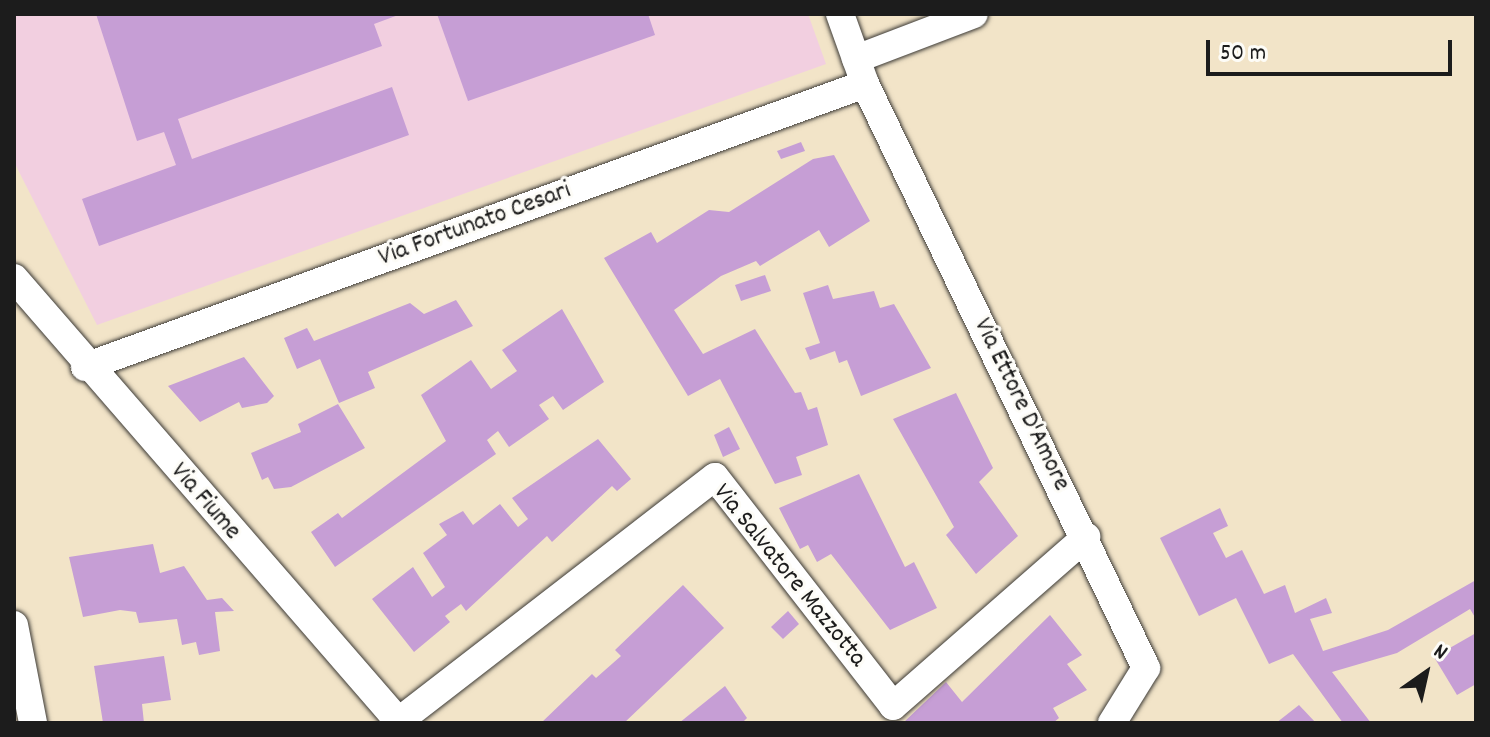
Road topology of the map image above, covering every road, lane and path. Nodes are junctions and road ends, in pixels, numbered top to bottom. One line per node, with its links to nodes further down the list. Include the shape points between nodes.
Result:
1 (840, 14): 3 (street, Via Ettore D'Amore)
2 (974, 14): 3 (street, Via Fortunato Cesari)
3 (861, 72): 5 (street, Via Fortunato Cesari); 6 (street, Via Ettore D'Amore)
4 (14, 278): 5 (street, Via Fiume)
5 (85, 367): 8 (street, Via Fiume)
6 (1086, 537): 8 (street, Via Salvatore Mazzotta, via 893,706 715,477); 10 (street, Via Ettore D'Amore, via 1146,668)
7 (14, 625): 9 (street)
8 (399, 722)
9 (33, 723)
10 (1112, 723)

